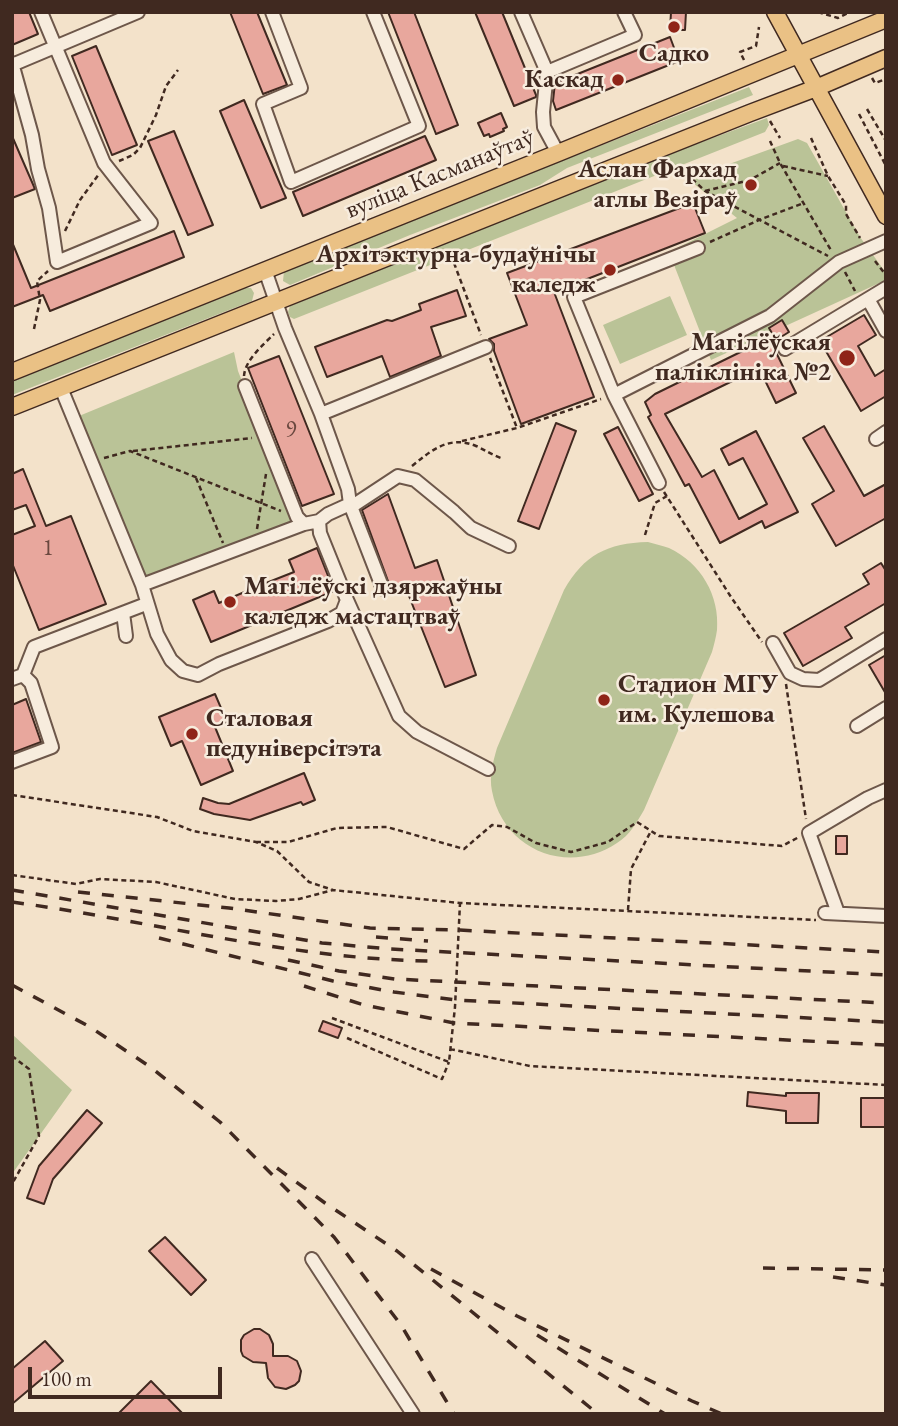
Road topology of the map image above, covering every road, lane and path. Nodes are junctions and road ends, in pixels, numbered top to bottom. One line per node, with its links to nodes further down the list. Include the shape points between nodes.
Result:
1 (41, 12): 12 (street)
2 (138, 12): 12 (street)
3 (272, 12): 4 (street, via 301,88 262,104 291,182 419,126)
4 (373, 12)
5 (521, 12): 17 (street)
6 (624, 12): 17 (street, via 635,35)
7 (775, 12): 13 (main road)
8 (817, 12): 9 (path, via 838,18)
9 (850, 12)
10 (886, 19): 13 (main road, вуліца Касманаўтаў)
11 (759, 27): 16 (path, via 756,46 740,52)
12 (55, 47): 15 (street); 40 (street, via 104,163 151,223)
13 (798, 56): 20 (main road); 28 (main road, вуліца Касманаўтаў)
14 (886, 58): 20 (main road)
15 (12, 64): 40 (street, via 49,208)
16 (746, 64)
17 (547, 72): 28 (street, via 544,127)
18 (886, 79): 19 (path)
19 (875, 83)
20 (816, 88): 35 (main road); 46 (main road)
21 (867, 109): 27 (path)
22 (859, 114): 30 (path)
23 (771, 121): 24 (path)
24 (780, 138)
25 (811, 138): 32 (path)
26 (770, 141): 29 (path)
27 (886, 141)
28 (558, 153): 42 (main road, вуліца Касманаўтаў)
29 (781, 164): 32 (path); 33 (path, via 750,180); 34 (path)
30 (886, 166)
31 (686, 173): 33 (path)
32 (828, 176): 39 (path)
33 (705, 191): 36 (path)
34 (804, 203): 36 (path); 41 (path)
35 (886, 216)
36 (759, 220): 38 (path); 41 (path)
37 (886, 241): 39 (street)
38 (698, 248): 55 (street, via 574,297)
39 (866, 249): 41 (street); 43 (path)
40 (57, 262): 47 (path, via 37,281 40,300)
41 (839, 262): 45 (path); 55 (street, via 770,316)
42 (265, 270): 46 (street); 52 (main road, вуліца Касманаўтаў)
43 (886, 275)
44 (886, 288): 45 (street)
45 (865, 301): 49 (street); 51 (street)
46 (276, 302): 54 (main road); 57 (street)
47 (34, 330)
48 (276, 331): 53 (path, via 243,372)
49 (886, 331)
50 (486, 347): 57 (street)
51 (785, 349)
52 (12, 372)
53 (246, 386): 58 (street)
54 (61, 388): 56 (main road); 62 (street)
55 (614, 395): 59 (path); 66 (street)
56 (12, 407)
57 (321, 414): 69 (street, via 348,488)
58 (267, 437): 60 (path); 70 (street)
59 (462, 441): 61 (path); 64 (path, via 426,454)
60 (130, 451): 62 (path); 65 (path)
61 (501, 458)
62 (90, 461): 76 (street)
63 (267, 468): 68 (path)
64 (398, 477): 69 (street); 74 (street, via 415,480 471,528)
65 (196, 478): 68 (path); 75 (path)
66 (659, 484): 67 (path)
67 (667, 496): 72 (path, via 655,503); 83 (path, via 731,597)
68 (261, 504): 70 (path); 73 (path)
69 (350, 506): 71 (street); 77 (street)
70 (301, 521): 71 (street); 73 (street)
71 (319, 521): 78 (street)
72 (645, 535)
73 (254, 543): 75 (street)
74 (509, 546)
75 (227, 553): 76 (street)
76 (142, 585): 79 (street)
77 (383, 589)
78 (346, 600): 79 (street, via 341,612 328,621 198,675 183,671 171,660); 89 (street, via 399,716 417,732)
79 (146, 604): 80 (street)
80 (123, 612): 81 (street); 84 (street, via 34,647)
81 (125, 636)
82 (886, 639): 83 (street, via 819,680 790,673)
83 (768, 643)
84 (17, 677): 88 (street, via 31,683 52,747)
85 (785, 680): 93 (path)
86 (886, 708): 87 (street)
87 (858, 726)
88 (12, 762)
89 (488, 769)
90 (886, 790): 93 (street)
91 (12, 795): 94 (path, via 157,817 193,831)
92 (651, 831): 93 (path, via 659,836 782,846); 94 (path, via 637,822 608,842 571,852 492,824 464,849 387,827 337,828 288,842); 98 (path, via 631,869)
93 (809, 833): 99 (street)
94 (256, 842): 96 (path, via 278,851 309,882)
95 (12, 875): 96 (path, via 76,884 100,879 156,882 248,900 299,899)
96 (333, 890): 97 (path)
97 (460, 903): 98 (path); 103 (path)
98 (628, 911): 99 (path)
99 (829, 915): 100 (street)
100 (886, 916)
101 (332, 1018): 105 (path)
102 (347, 1038): 105 (path, via 442,1079)
103 (450, 1049): 105 (path); 106 (path, via 530,1066)
104 (12, 1056): 107 (path, via 29,1069 39,1136)
105 (449, 1062)
106 (886, 1085)
107 (12, 1184)
108 (312, 1259): 109 (street)
109 (413, 1414)

